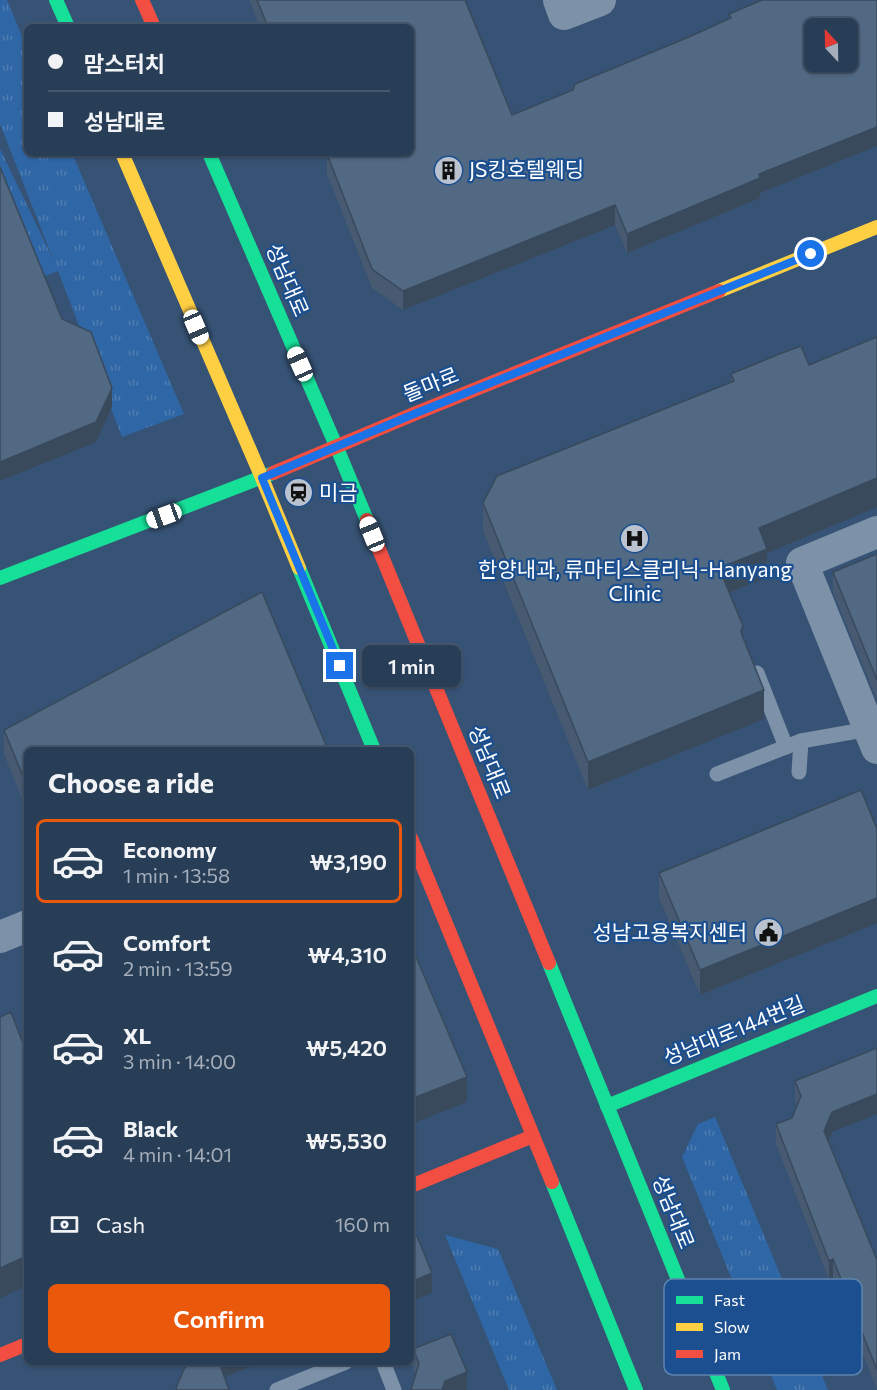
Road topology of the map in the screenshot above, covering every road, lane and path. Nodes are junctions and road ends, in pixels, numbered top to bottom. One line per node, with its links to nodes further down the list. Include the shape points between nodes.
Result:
1 (56, 0): 5 (main road)
2 (142, 0): 6 (main road)
3 (559, 0): 4 (street, via 564,14)
4 (600, 0)
5 (67, 24)
6 (153, 24)
7 (123, 156): 11 (main road)
8 (210, 156): 10 (main road, 성남대로)
9 (877, 227): 10 (main road, 돌마로)
10 (337, 448): 11 (main road, 돌마로); 24 (main road, 성남대로)
11 (262, 478): 13 (main road, 돌마로); 17 (main road)
12 (877, 532): 15 (street, via 802,563)
13 (0, 578)
14 (751, 660): 16 (lane)
15 (873, 738): 16 (lane)
16 (794, 744): 18 (lane); 19 (lane)
17 (373, 747)
18 (799, 772)
19 (717, 774)
20 (414, 845): 25 (main road)
21 (24, 927): 22 (street)
22 (0, 937)
23 (877, 996): 24 (main road, 성남대로144번길)
24 (607, 1106): 27 (main road, 성남대로)
25 (533, 1137): 26 (main road); 35 (main road)
26 (414, 1185)
27 (678, 1279)
28 (24, 1345): 29 (main road)
29 (0, 1355)
30 (339, 1365): 33 (lane)
31 (384, 1365): 34 (lane)
32 (717, 1375): 36 (main road, 성남대로)
33 (277, 1390)
34 (394, 1390)
35 (636, 1390)
36 (723, 1390)

